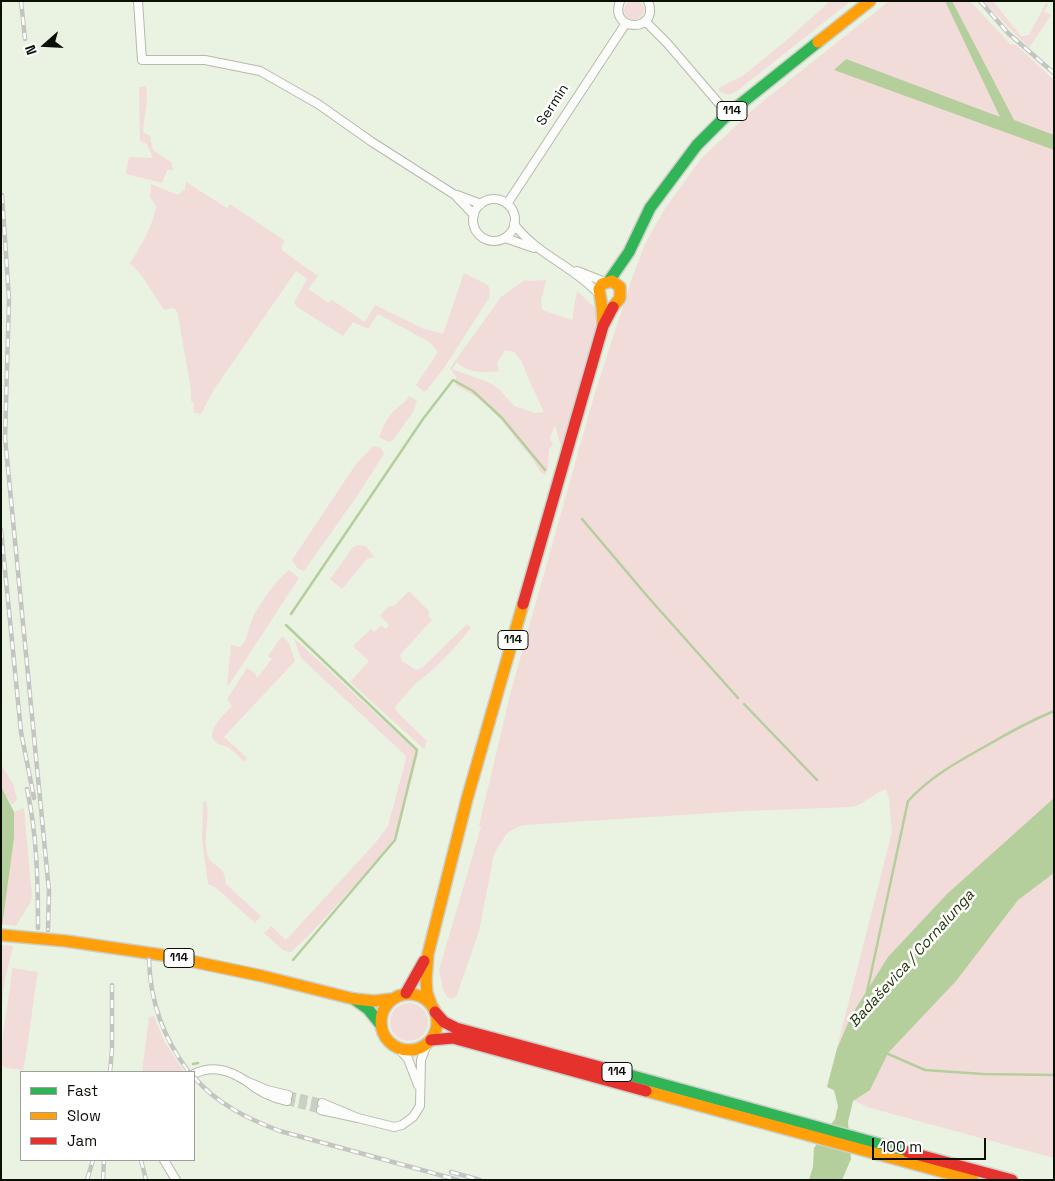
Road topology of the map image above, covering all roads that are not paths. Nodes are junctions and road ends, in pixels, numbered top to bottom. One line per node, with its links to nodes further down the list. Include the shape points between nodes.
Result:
1 (138, 1): 8 (street, via 142,60 205,60 260,71 318,104)
2 (620, 1): 6 (street, via 618,11)
3 (648, 1): 5 (street, via 650,13)
4 (870, 1): 7 (main road, 114)
5 (646, 21): 6 (street, via 638,25); 7 (street)
6 (626, 23): 10 (street, Sermin)
7 (728, 114): 15 (main road, 114, via 697,146 650,208)
8 (455, 195): 9 (street); 11 (street)
9 (481, 204): 10 (street, via 494,199); 11 (street)
10 (507, 204): 12 (street, via 514,213)
11 (474, 215): 13 (street, via 474,224 482,236 495,241)
12 (514, 224): 13 (street); 14 (street)
13 (505, 238): 14 (street)
14 (538, 249): 16 (street)
15 (629, 252): 17 (main road, 114); 18 (main road, 114)
16 (564, 266): 17 (street); 19 (street, via 588,283)
17 (607, 282): 18 (main road); 19 (main road, 114, via 599,287)
18 (620, 287): 20 (main road, 114, via 620,298)
19 (600, 297): 20 (main road, via 608,305); 21 (main road, 114)
20 (615, 303): 21 (main road, 114)
21 (603, 326): 23 (main road, 114, via 467,799)
22 (1, 935): 25 (main road, 114, via 162,955)
23 (428, 954): 24 (main road, 114); 27 (main road, 114, via 425,977)
24 (406, 994): 26 (main road, 114); 27 (main road, 114, via 420,996)
25 (354, 999): 26 (main road, 114); 28 (main road, 114, via 368,1009)
26 (392, 999): 28 (main road, via 383,1011)
27 (433, 1008): 29 (main road, 114, via 437,1026); 35 (main road, 114, via 448,1026)
28 (381, 1025): 30 (main road, 114, via 384,1037)
29 (429, 1042): 30 (main road, 114, via 416,1049); 32 (street, via 421,1060); 35 (main road, 114, via 452,1038)
30 (398, 1048): 32 (street, via 408,1059)
31 (195, 1074): 33 (street, via 218,1069)
32 (420, 1089): 34 (street, via 417,1112 409,1122 394,1127)
33 (288, 1098)
34 (321, 1106)
35 (803, 1128): 36 (main road, 114)
36 (859, 1144): 39 (main road, 114); 40 (main road, 114)
37 (165, 1161): 38 (street)
38 (176, 1180)
39 (973, 1180)
40 (1012, 1180)

